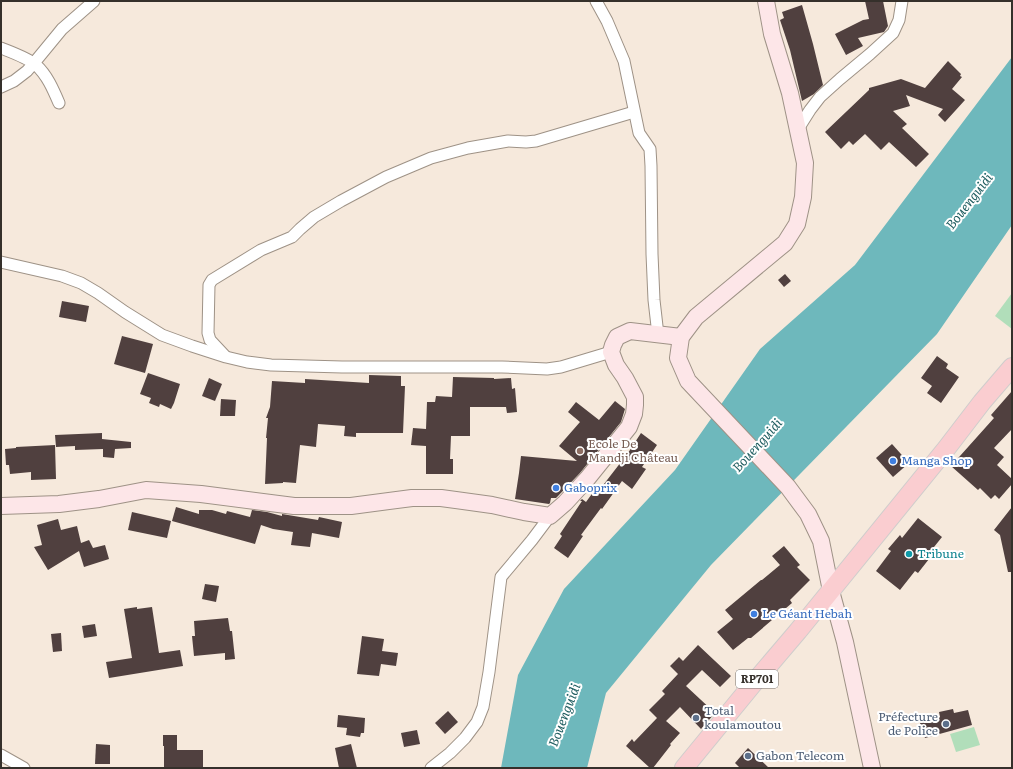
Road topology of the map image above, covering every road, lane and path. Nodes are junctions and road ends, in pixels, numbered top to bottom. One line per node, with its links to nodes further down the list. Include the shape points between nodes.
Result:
1 (94, 1): 6 (street, via 62,30)
2 (596, 1): 9 (street, via 624,61)
3 (766, 1): 10 (street, via 772,34)
4 (902, 1): 10 (street, via 900,20 893,32 820,97)
5 (1, 48): 6 (street)
6 (34, 63): 7 (street, via 14,81); 8 (street, via 44,74)
7 (1, 87)
8 (59, 102)
9 (634, 112): 12 (street, via 639,133 650,150 651,157 652,254); 15 (street, via 536,141 508,141 431,158 386,177 314,217 292,238 262,250 212,280 209,286 208,333 210,340)
10 (798, 129): 13 (street, via 805,163 803,196 797,224 785,243 696,317)
11 (1, 262): 15 (street, via 82,283 162,335)
12 (658, 335): 13 (street); 14 (street, via 630,332 624,334 617,337)
13 (681, 337): 19 (street, via 678,358 688,381 788,486 808,514 821,541)
14 (611, 352): 15 (street, via 548,369 271,365); 18 (street, via 635,397 634,414 629,427 587,479)
15 (226, 357)
16 (1012, 367): 19 (main road, RP701)
17 (1, 506): 18 (street, via 59,504 146,490 302,506 351,506 412,498 441,498)
18 (550, 516): 22 (street, via 501,577 489,672 483,707 477,722 465,738)
19 (831, 591): 23 (main road, RP701); 24 (street, via 845,642)
20 (1, 755): 21 (street)
21 (24, 768)
22 (431, 768)
23 (684, 768)
24 (872, 768)

